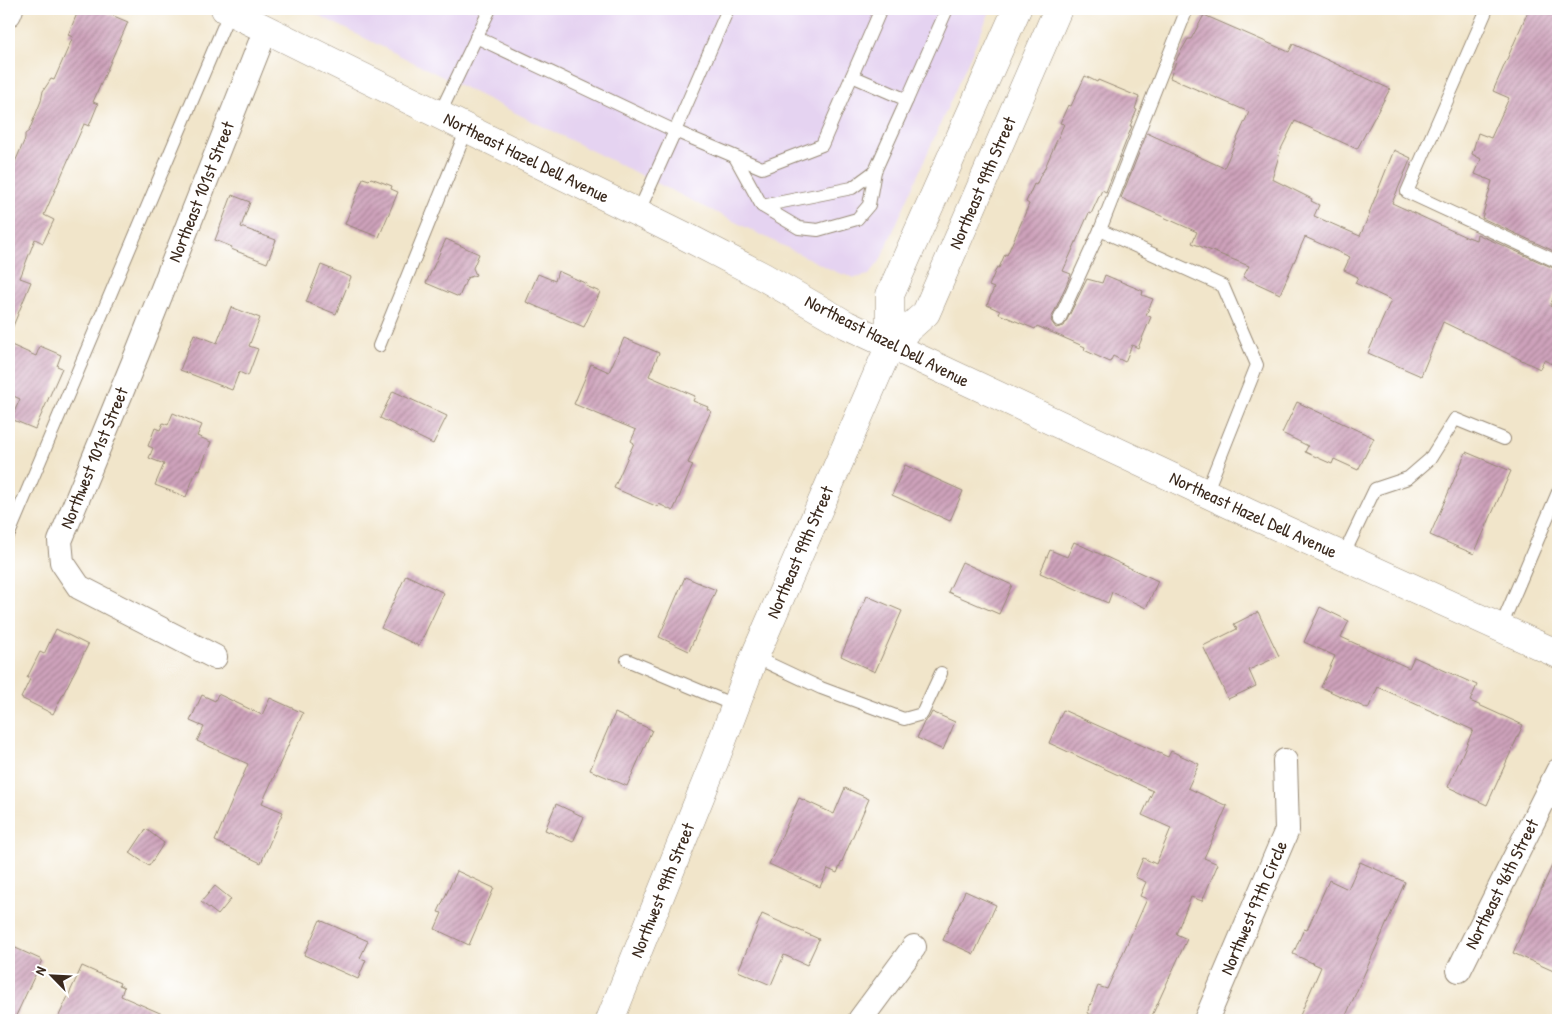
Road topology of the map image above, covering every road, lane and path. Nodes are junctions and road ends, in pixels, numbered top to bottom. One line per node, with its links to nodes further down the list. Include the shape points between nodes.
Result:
1 (11, 9): 11 (street)
2 (490, 9): 13 (lane)
3 (728, 9): 18 (lane)
4 (881, 9): 14 (lane)
5 (947, 9): 15 (lane)
6 (1017, 9): 26 (main road, Northeast 99th Street, via 890,295)
7 (1058, 9): 26 (main road, Northeast 99th Street, via 926,313)
8 (1187, 9): 23 (lane)
9 (1487, 9): 24 (lane, via 1407,192)
10 (227, 10): 12 (main road, Northeast Hazel Dell Avenue); 32 (lane)
11 (9, 14)
12 (266, 29): 16 (main road, Northeast Hazel Dell Avenue); 28 (street, Northeast 101st Street)
13 (476, 37): 16 (lane); 18 (lane)
14 (852, 76): 15 (lane); 19 (lane, via 822,145 762,168)
15 (907, 100): 20 (lane)
16 (439, 114): 17 (main road, Northeast Hazel Dell Avenue)
17 (467, 128): 22 (main road, Northeast Hazel Dell Avenue); 27 (lane)
18 (675, 131): 19 (lane); 22 (lane)
19 (735, 157): 21 (lane)
20 (875, 171): 21 (lane, via 852,188); 21 (lane, via 869,205 857,219 818,230 799,228)
21 (762, 206)
22 (638, 213): 26 (main road, Northeast Hazel Dell Avenue)
23 (1100, 230): 25 (lane); 31 (lane, via 1223,286 1257,365)
24 (1558, 262)
25 (1058, 320)
26 (890, 345): 31 (main road, Northeast Hazel Dell Avenue); 37 (main road, Northeast 99th Street)
27 (379, 346)
28 (137, 354): 36 (street, Northwest 101st Street, via 60,542 62,562 79,587)
29 (1504, 439): 33 (lane, via 1455,419 1430,459 1408,478 1375,489)
30 (1558, 492): 34 (lane)
31 (1206, 493): 33 (main road, Northeast Hazel Dell Avenue)
32 (9, 534)
33 (1343, 556): 34 (main road, Northeast Hazel Dell Avenue)
34 (1500, 629): 35 (main road, Northeast Hazel Dell Avenue)
35 (1558, 654)
36 (215, 656)
37 (754, 657): 39 (lane, via 821,688 904,719 922,714); 40 (main road, Northeast 99th Street)
38 (627, 660): 40 (lane)
39 (941, 673)
40 (736, 706): 41 (main road, Northeast 99th Street)
41 (715, 760): 46 (main road, Northwest 99th Street)
42 (1285, 761): 48 (street, Northwest 97th Circle, via 1287,830)
43 (1558, 771): 45 (street, Northeast 96th Street)
44 (914, 947): 47 (street)
45 (1459, 970)
46 (610, 1020)
47 (860, 1020)
48 (1206, 1020)

